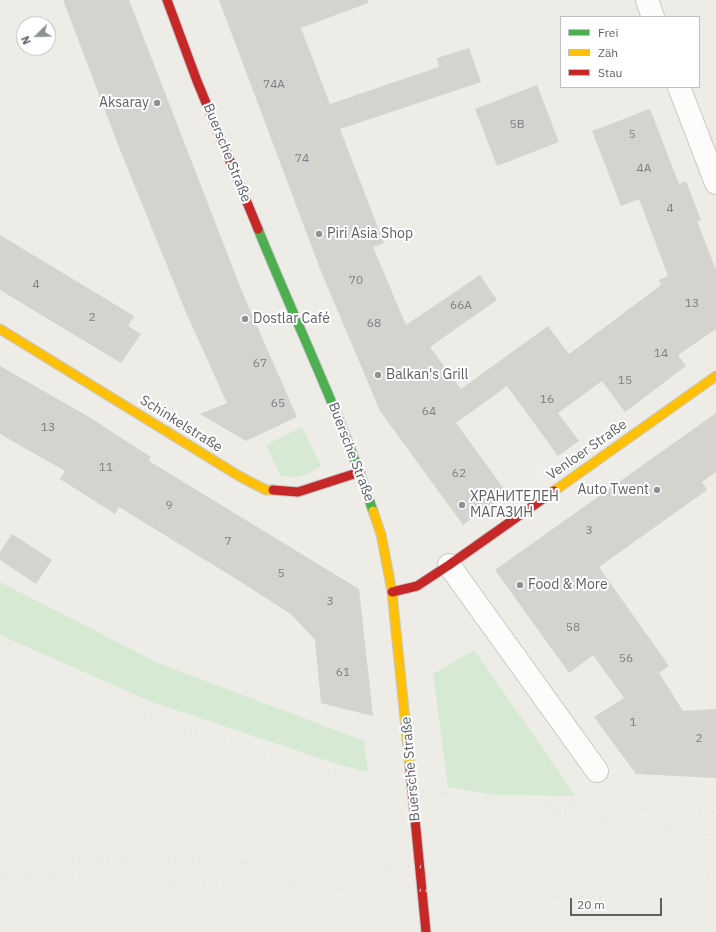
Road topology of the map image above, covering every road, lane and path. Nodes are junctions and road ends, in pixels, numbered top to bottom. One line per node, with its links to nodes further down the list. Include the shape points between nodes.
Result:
1 (167, 0): 8 (main road, Buersche Straße, via 242,191)
2 (647, 0): 3 (street)
3 (653, 16)
4 (679, 88): 5 (street)
5 (716, 183)
6 (0, 329): 8 (main road, Schinkelstraße, via 239,476 266,490 298,492)
7 (716, 376): 9 (main road, Venloer Straße)
8 (360, 472): 10 (main road, Buersche Straße, via 381,534)
9 (449, 565): 10 (main road, Venloer Straße, via 417,586); 11 (street)
10 (392, 592): 12 (main road, Buersche Straße)
11 (597, 771)
12 (426, 932)

